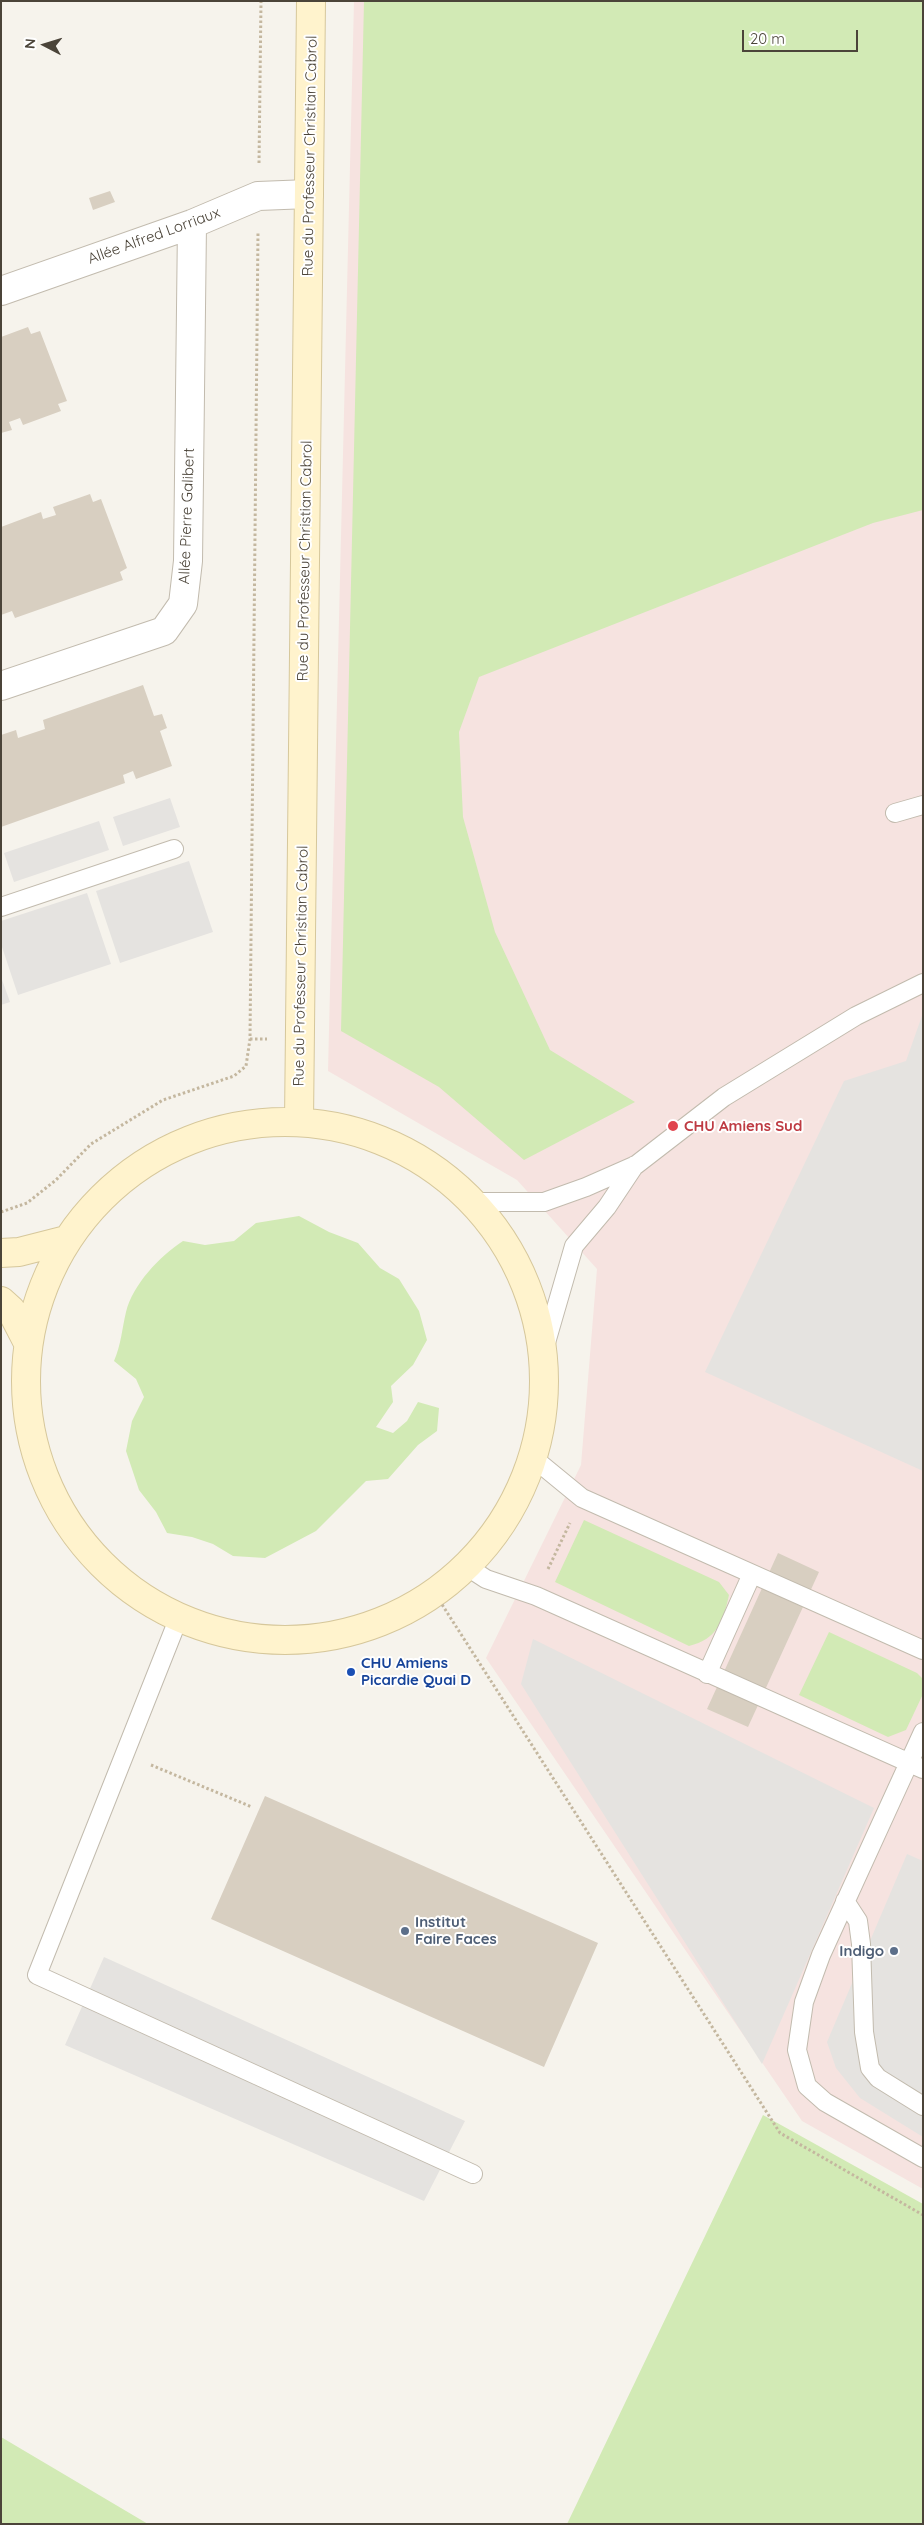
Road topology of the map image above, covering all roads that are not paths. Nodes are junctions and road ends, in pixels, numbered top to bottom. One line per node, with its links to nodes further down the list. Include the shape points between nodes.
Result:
1 (311, 1): 2 (street, Rue du Professeur Christian Cabrol)
2 (309, 194): 3 (street, Allée Alfred Lorriaux, via 258,196); 11 (street, Rue du Professeur Christian Cabrol)
3 (192, 224): 4 (street, Allée Alfred Lorriaux); 5 (street, Allée Pierre Galibert, via 188,561 183,604 164,631)
4 (1, 291)
5 (1, 686)
6 (923, 805): 7 (lane)
7 (895, 812)
8 (174, 849): 9 (lane)
9 (1, 908)
10 (923, 983): 12 (lane, via 856,1016 724,1098)
11 (299, 1120): 13 (street, via 364,1132 423,1160); 14 (street, via 231,1126 166,1148 110,1188)
12 (636, 1165): 13 (lane, via 544,1202); 18 (lane, via 574,1246)
13 (474, 1202): 18 (street, via 521,1272)
14 (66, 1240): 15 (street, via 19,1252); 17 (street, via 41,1290)
15 (1, 1253)
16 (1, 1301): 17 (street, via 11,1310)
17 (28, 1343): 22 (street, via 27,1410 32,1448 62,1512 76,1534 122,1583)
18 (543, 1353): 19 (street, via 543,1406)
19 (532, 1457): 20 (street, via 512,1504 494,1533); 21 (lane, via 582,1498)
20 (466, 1566): 22 (street, via 400,1614 347,1636 310,1639 243,1637); 24 (lane, via 486,1579 536,1596)
21 (752, 1574): 23 (lane); 24 (lane)
22 (179, 1617): 30 (lane, via 37,1975)
23 (923, 1650)
24 (707, 1674): 26 (lane)
25 (923, 1732): 26 (lane)
26 (916, 1766): 27 (lane)
27 (845, 1901): 28 (lane, via 858,1921 864,2032 870,2068 878,2078); 29 (lane, via 804,2002 797,2050 806,2086 824,2102)
28 (923, 2106)
29 (923, 2158)
30 (473, 2174)

